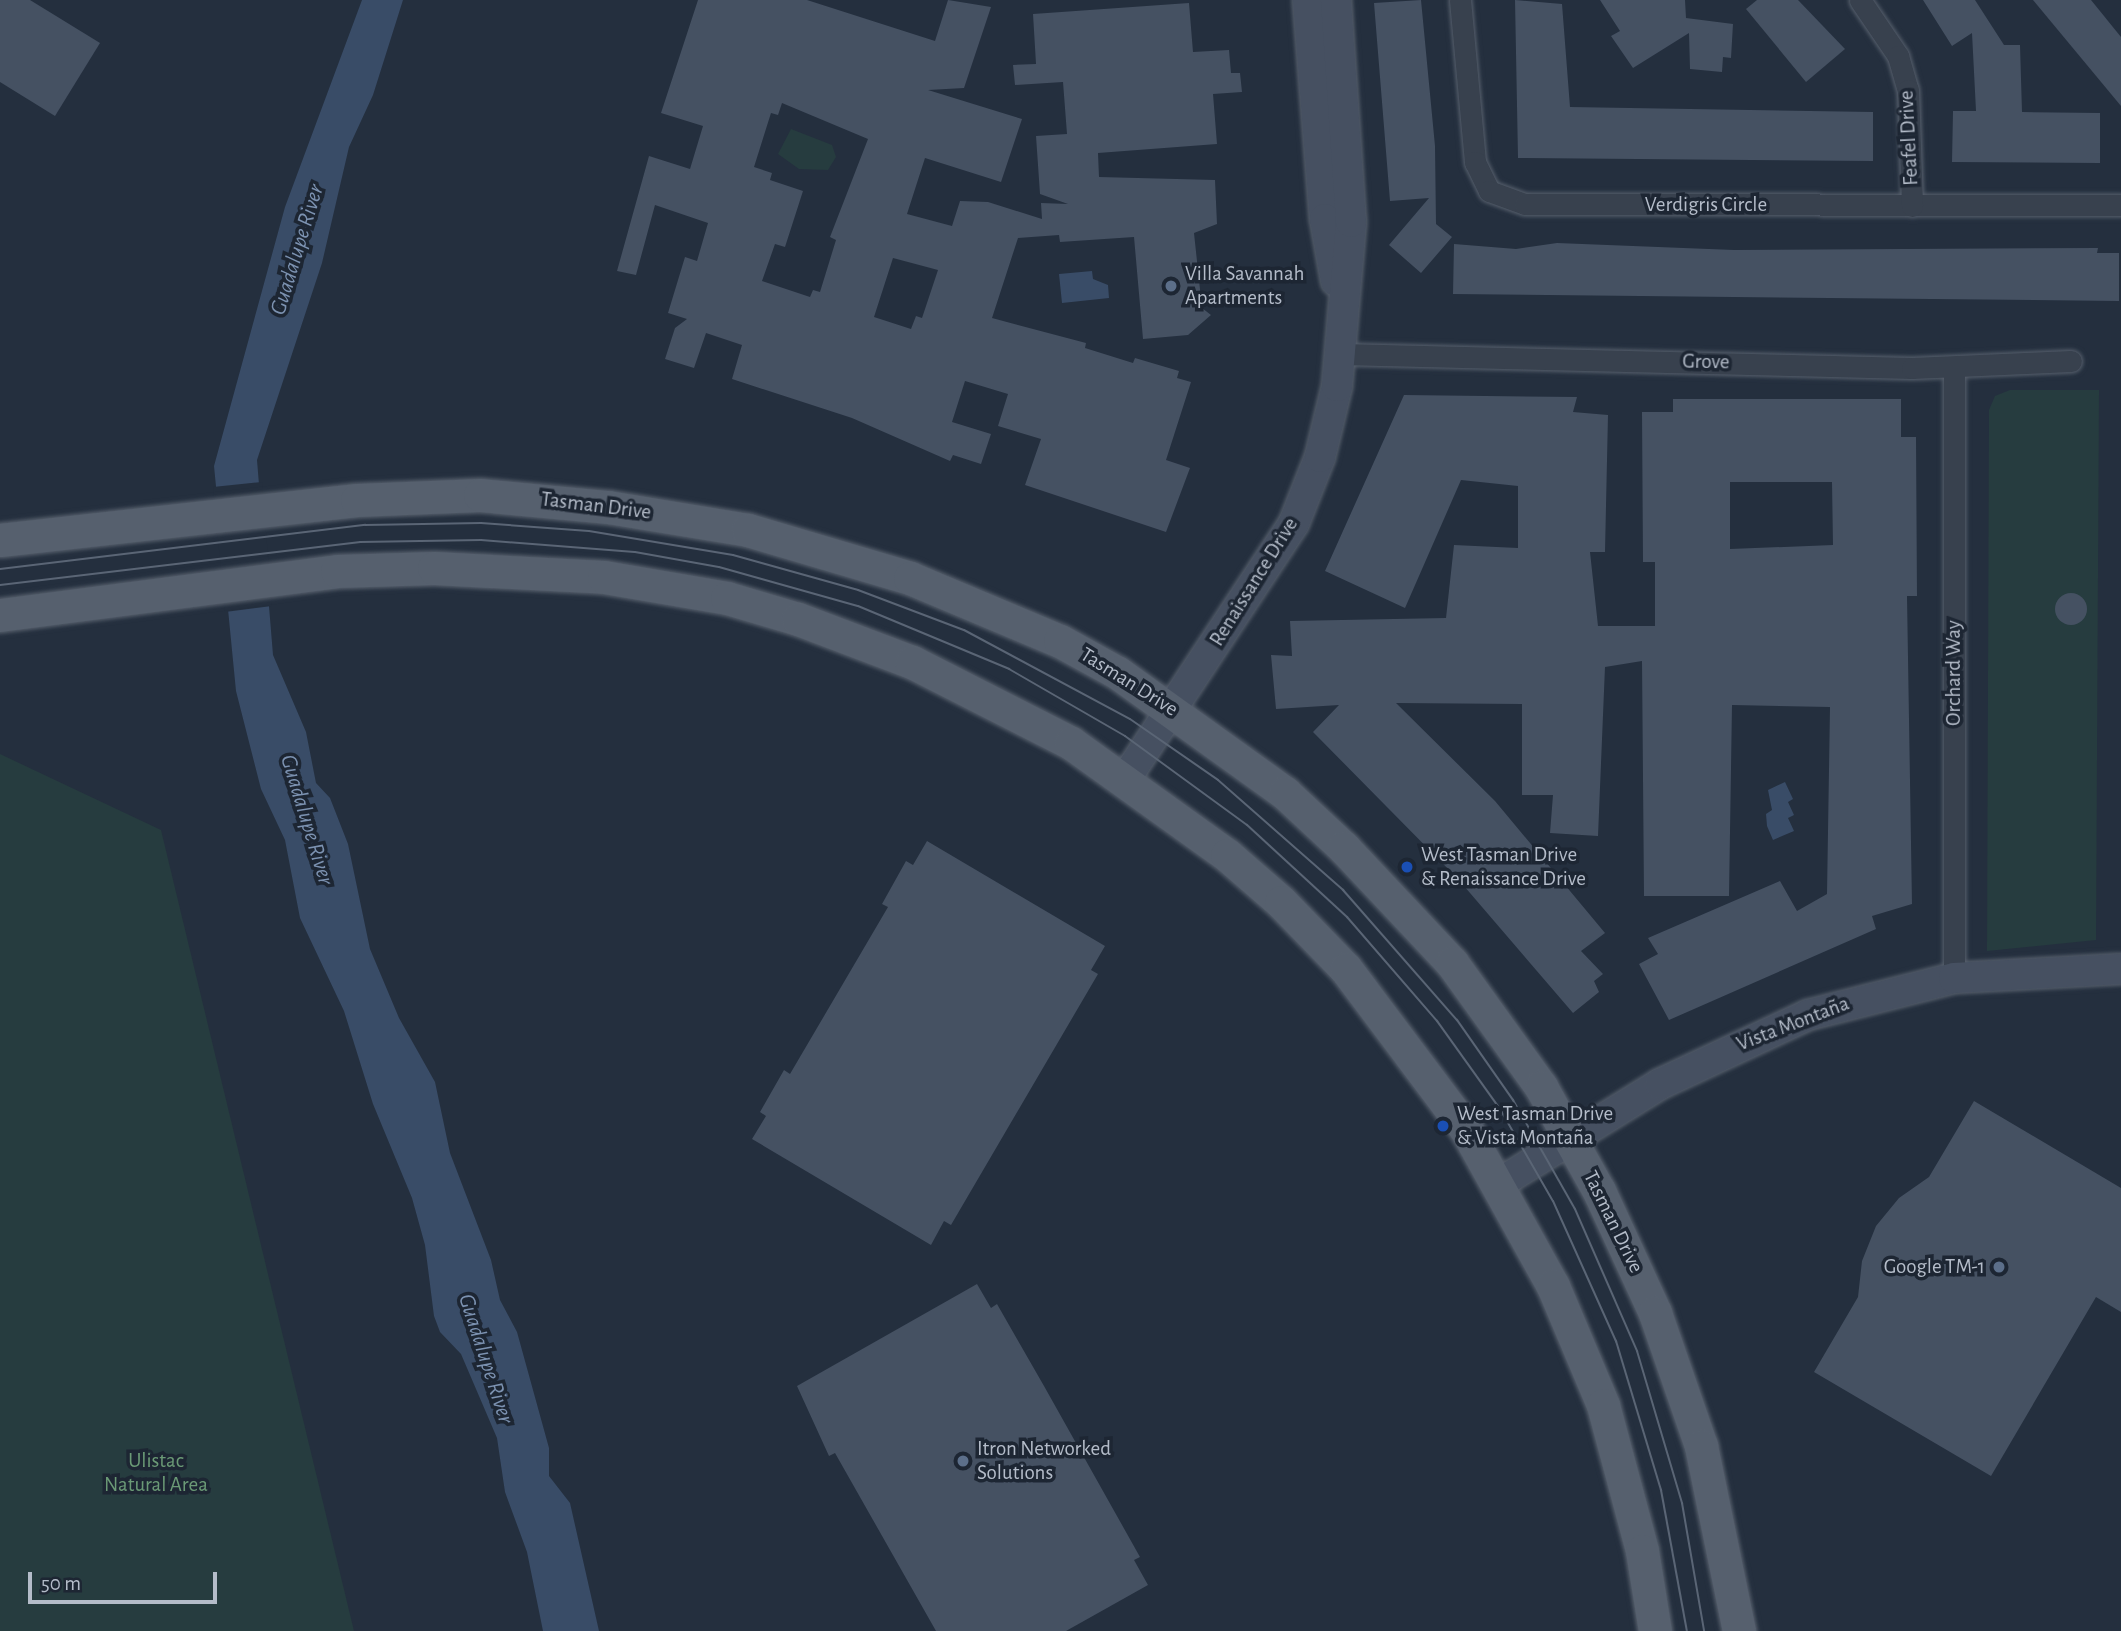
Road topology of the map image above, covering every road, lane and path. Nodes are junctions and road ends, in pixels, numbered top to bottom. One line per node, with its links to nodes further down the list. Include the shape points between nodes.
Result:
1 (1308, 0): 7 (street, Renaissance Drive, via 1325,219)
2 (1336, 0): 7 (street, Renaissance Drive, via 1351,222)
3 (1460, 0): 6 (street, Verdigris Circle, via 1475,162 1489,191 1525,204)
4 (1860, 0): 6 (street, Feafel Drive, via 1898,55 1908,90)
5 (2121, 205): 6 (street, Verdigris Circle)
6 (1912, 206)
7 (1343, 340): 9 (street, Grove); 12 (street, Renaissance Drive, via 1320,457 1294,523)
8 (2071, 361): 9 (street, Grove, via 2004,360)
9 (1954, 368): 15 (street, Orchard Way)
10 (0, 540): 12 (main road, Tasman Drive, via 358,499 480,495 667,515 831,552 910,578 1060,640)
11 (0, 615): 13 (main road, via 337,571 482,569 658,584 798,619 975,692)
12 (1172, 708): 13 (street, Renaissance Drive); 16 (main road, Tasman Drive, via 1285,793 1372,876 1452,963 1501,1027)
13 (1126, 778): 17 (main road, via 1227,855 1346,969 1428,1074)
14 (2121, 969): 15 (street, Vista Montaña)
15 (1954, 978): 16 (street, Vista Montaña, via 1860,998 1758,1035 1660,1084)
16 (1571, 1138): 17 (street, Vista Montaña); 19 (main road, Tasman Drive, via 1632,1259 1683,1391 1723,1536)
17 (1500, 1183): 18 (main road, via 1574,1330 1603,1405 1642,1551)
18 (1655, 1631)
19 (1739, 1631)

